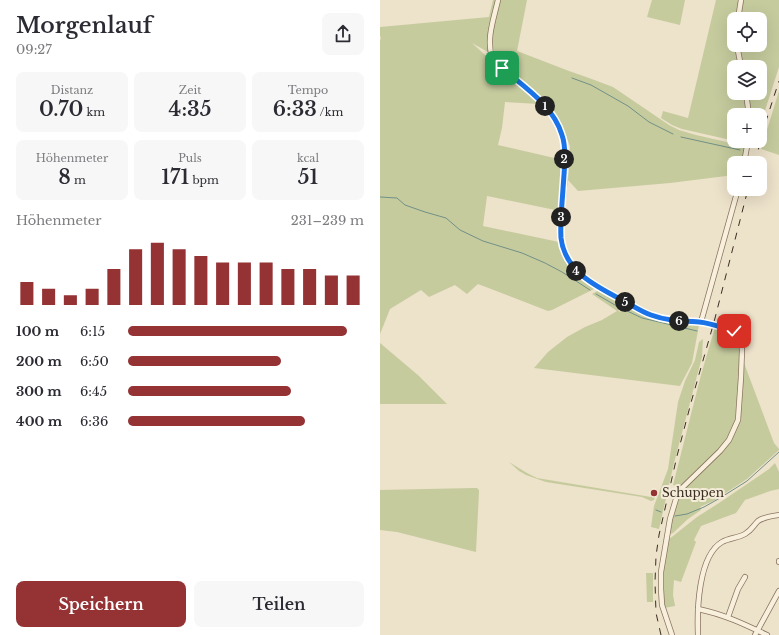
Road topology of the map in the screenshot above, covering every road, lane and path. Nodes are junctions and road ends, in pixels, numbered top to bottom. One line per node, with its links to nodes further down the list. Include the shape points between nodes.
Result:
1 (498, 0): 5 (street, via 490,38 493,58 548,110 556,121 564,141 561,239 569,261 576,271 599,288 651,315 668,320)
2 (741, 0): 3 (street)
3 (739, 12)
4 (736, 196): 5 (street)
5 (700, 322): 12 (street, via 734,331 740,336 742,350 738,420 729,440 720,451 681,488 672,510 661,595)
6 (779, 515): 9 (street, via 765,518 744,534 715,547 703,570)
7 (745, 577): 10 (street)
8 (779, 590): 11 (street)
9 (698, 610): 10 (street); 13 (street)
10 (728, 617): 11 (street)
11 (756, 633): 14 (street)
12 (672, 635)
13 (698, 635)
14 (766, 635)

